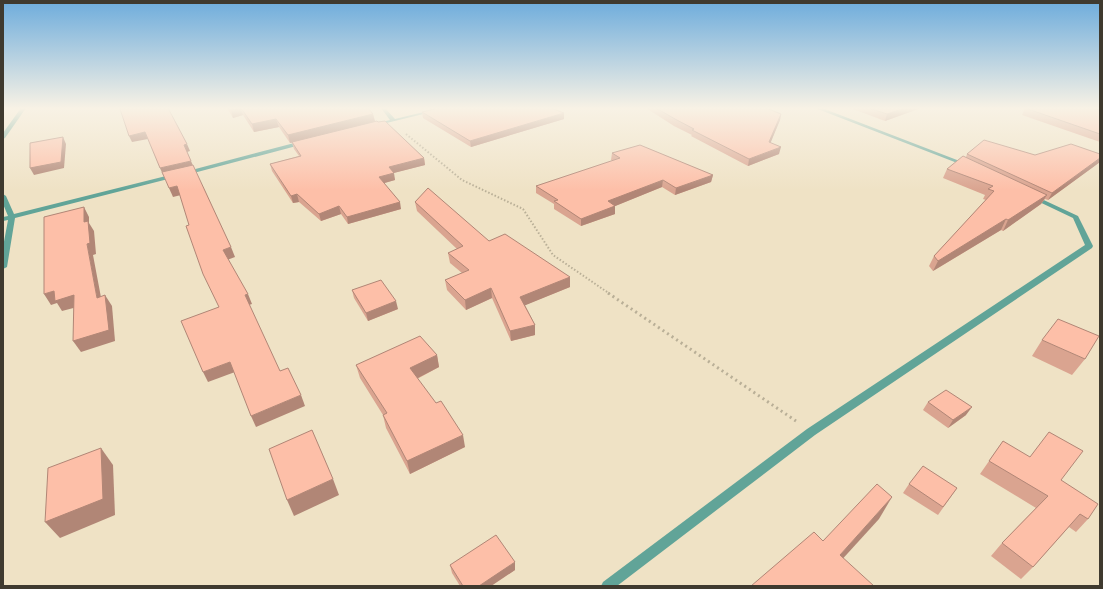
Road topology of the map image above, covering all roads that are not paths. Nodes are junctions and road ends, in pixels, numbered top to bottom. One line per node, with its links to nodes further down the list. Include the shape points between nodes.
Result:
1 (891, 135): 3 (street)
2 (310, 142): 6 (street)
3 (974, 169)
4 (1025, 193): 9 (street, via 1076,217 1089,246 811,432)
5 (3, 196): 6 (street)
6 (12, 217): 7 (street); 8 (street)
7 (3, 219)
8 (3, 267)
9 (608, 586)

